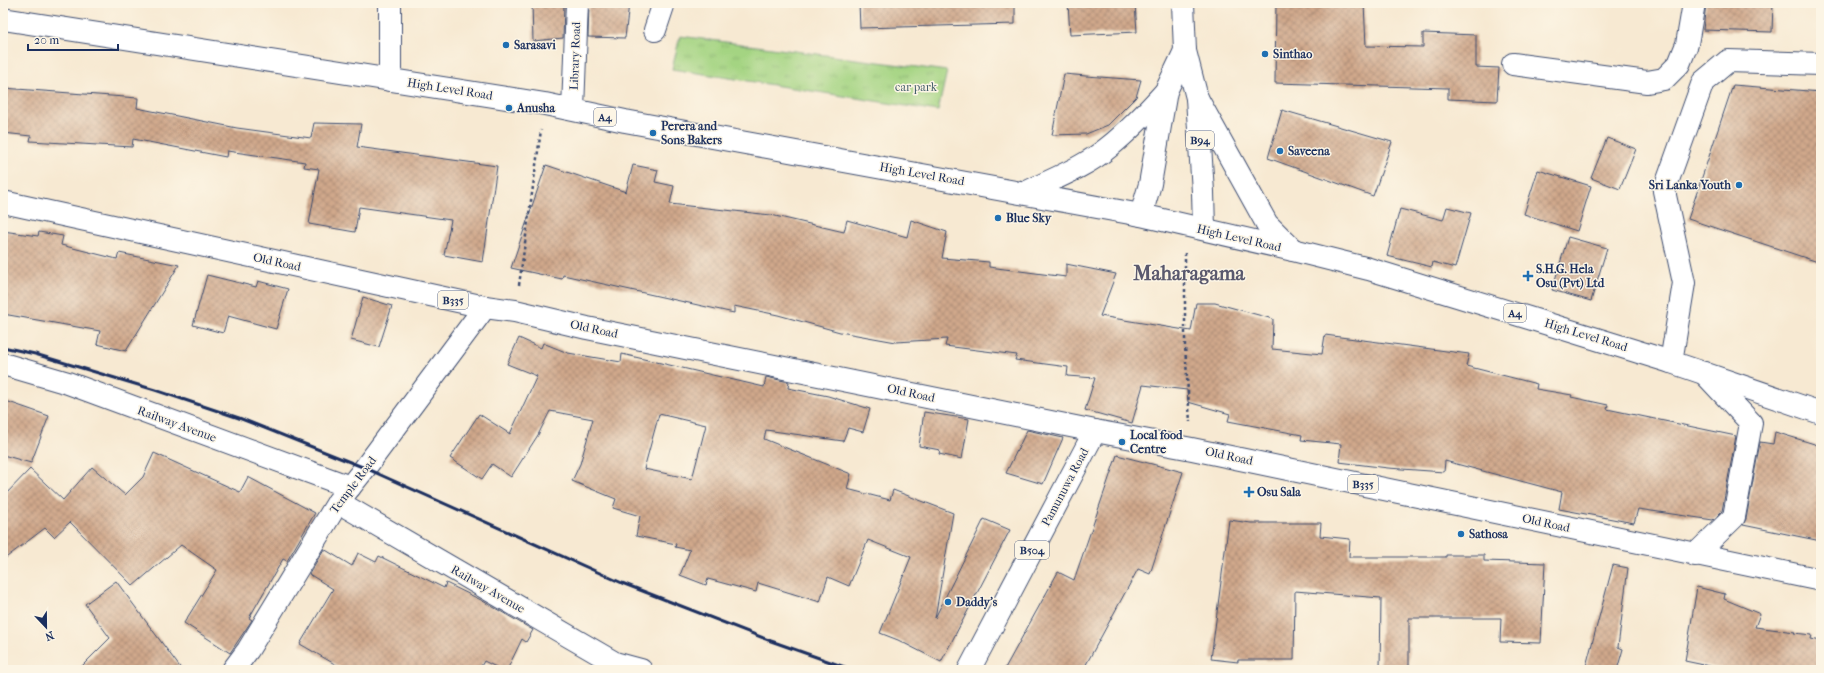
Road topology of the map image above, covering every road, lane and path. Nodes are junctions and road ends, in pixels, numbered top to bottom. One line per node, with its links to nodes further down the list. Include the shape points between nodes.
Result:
1 (390, 3): 11 (main road)
2 (578, 3): 15 (main road, Library Road)
3 (664, 3): 7 (main road)
4 (1183, 3): 8 (main road, B94)
5 (1694, 3): 9 (main road, via 1687,44 1679,64 1664,79 1647,82)
6 (3, 19): 11 (main road, High Level Road / A4)
7 (655, 30)
8 (1185, 51): 12 (main road, B94); 13 (main road, B94)
9 (1513, 64)
10 (1821, 64): 23 (main road, via 1728,61 1703,82 1664,191 1684,283)
11 (390, 80): 14 (main road, High Level Road / A4)
12 (1166, 91): 16 (main road, via 1108,148); 18 (main road, B94, via 1150,184)
13 (1197, 98): 19 (main road, B94, via 1203,192); 20 (main road, via 1267,224)
14 (545, 104): 15 (main road, High Level Road / A4); 22 (path)
15 (573, 110): 16 (main road, High Level Road / A4)
16 (1025, 193): 18 (main road, High Level Road / A4)
17 (3, 202): 21 (main road, Old Road / B335)
18 (1141, 215): 19 (main road, High Level Road / A4)
19 (1194, 227): 20 (main road, High Level Road / A4); 28 (path, via 1185,346)
20 (1293, 250): 23 (main road, High Level Road / A4, via 1369,269)
21 (485, 308): 22 (main road, Old Road / B335); 29 (main road, Temple Road)
22 (515, 311): 27 (main road, Old Road / B335)
23 (1671, 362): 25 (main road, High Level Road / A4)
24 (3, 364): 29 (main road, Railway Avenue, via 68,384)
25 (1704, 373): 26 (main road, High Level Road / A4); 30 (main road, via 1751,423 1734,517)
26 (1821, 413)
27 (1095, 431): 28 (main road, Old Road / B335); 34 (main road, Pamunuwa Road / B504)
28 (1192, 448): 30 (main road, Old Road / B335)
29 (344, 494): 32 (main road, Temple Road, via 248,650); 33 (main road, Railway Avenue, via 615,663)
30 (1695, 555): 31 (main road, Old Road / B335)
31 (1821, 580)
32 (233, 670)
33 (641, 670)
34 (969, 670)

